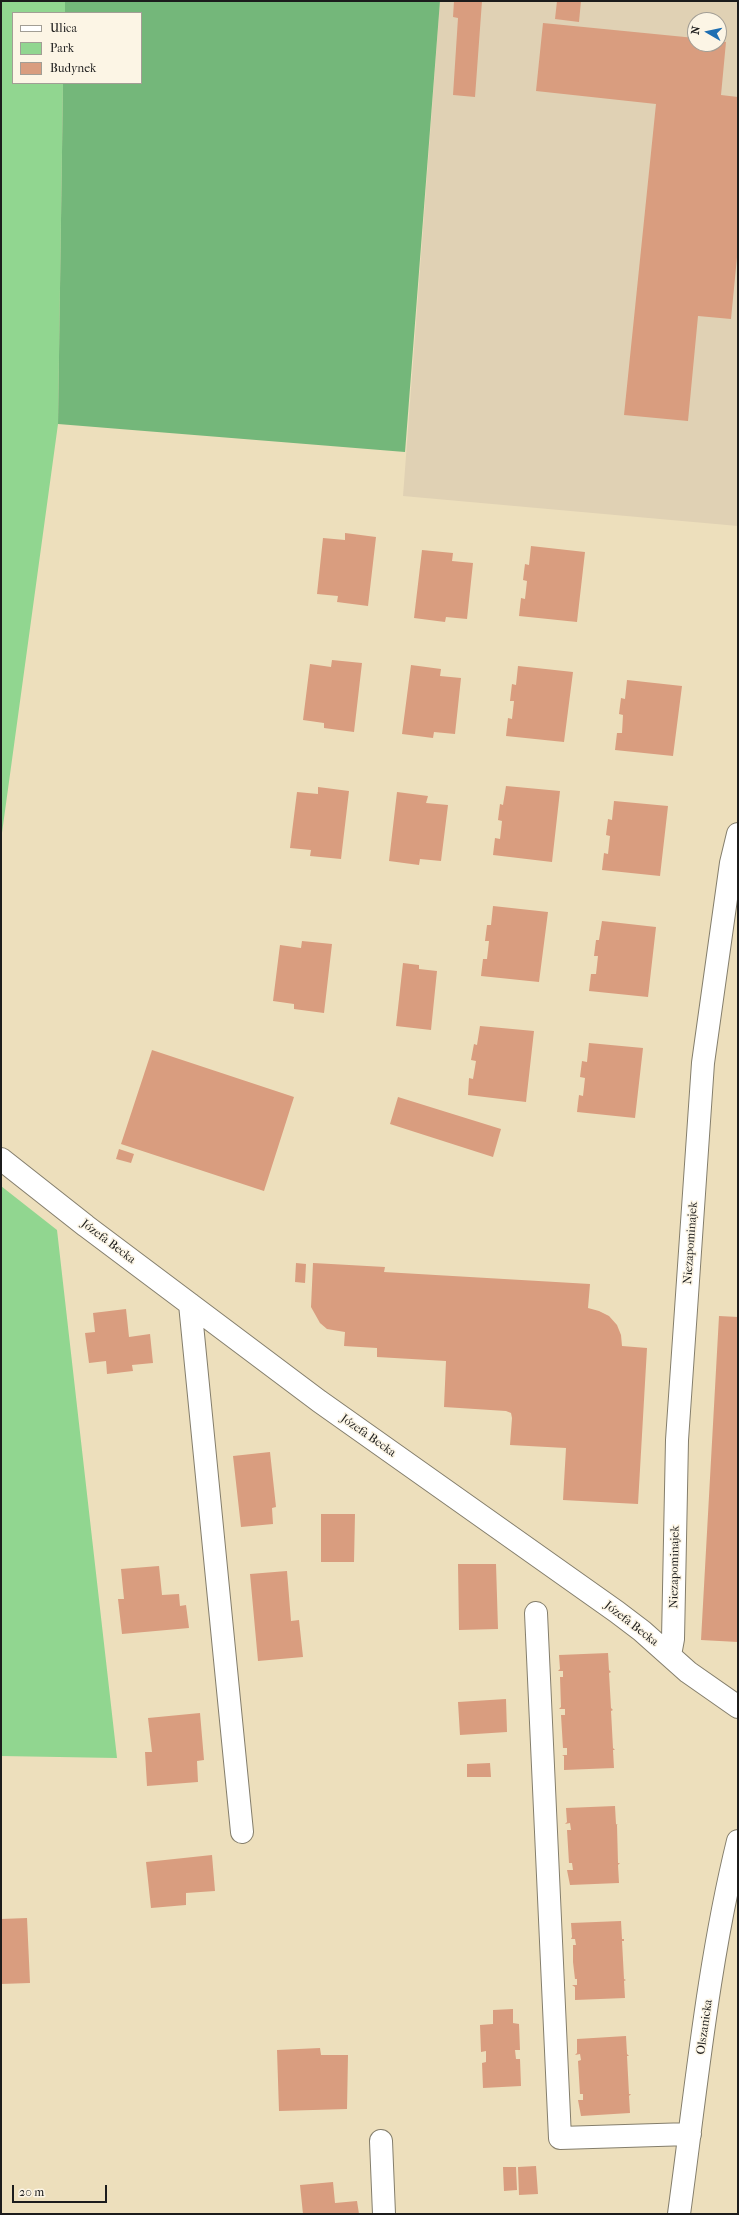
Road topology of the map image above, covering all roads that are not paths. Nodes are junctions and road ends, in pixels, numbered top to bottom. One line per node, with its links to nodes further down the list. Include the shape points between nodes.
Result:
1 (738, 834): 5 (street, Niezapominajek, via 731,863 704,1063 677,1440 673,1640)
2 (1, 1160): 3 (street, Józefa Becka)
3 (190, 1304): 5 (street, Józefa Becka, via 319,1401 617,1612); 7 (street)
4 (536, 1613): 9 (street, via 560,2138)
5 (670, 1655): 6 (street, Józefa Becka, via 688,1672)
6 (738, 1707)
7 (242, 1832)
8 (738, 1841): 9 (street, Olszanicka, via 726,1889 715,1953)
9 (690, 2134): 12 (street, Olszanicka)
10 (381, 2141): 11 (street)
11 (384, 2214)
12 (679, 2214)

